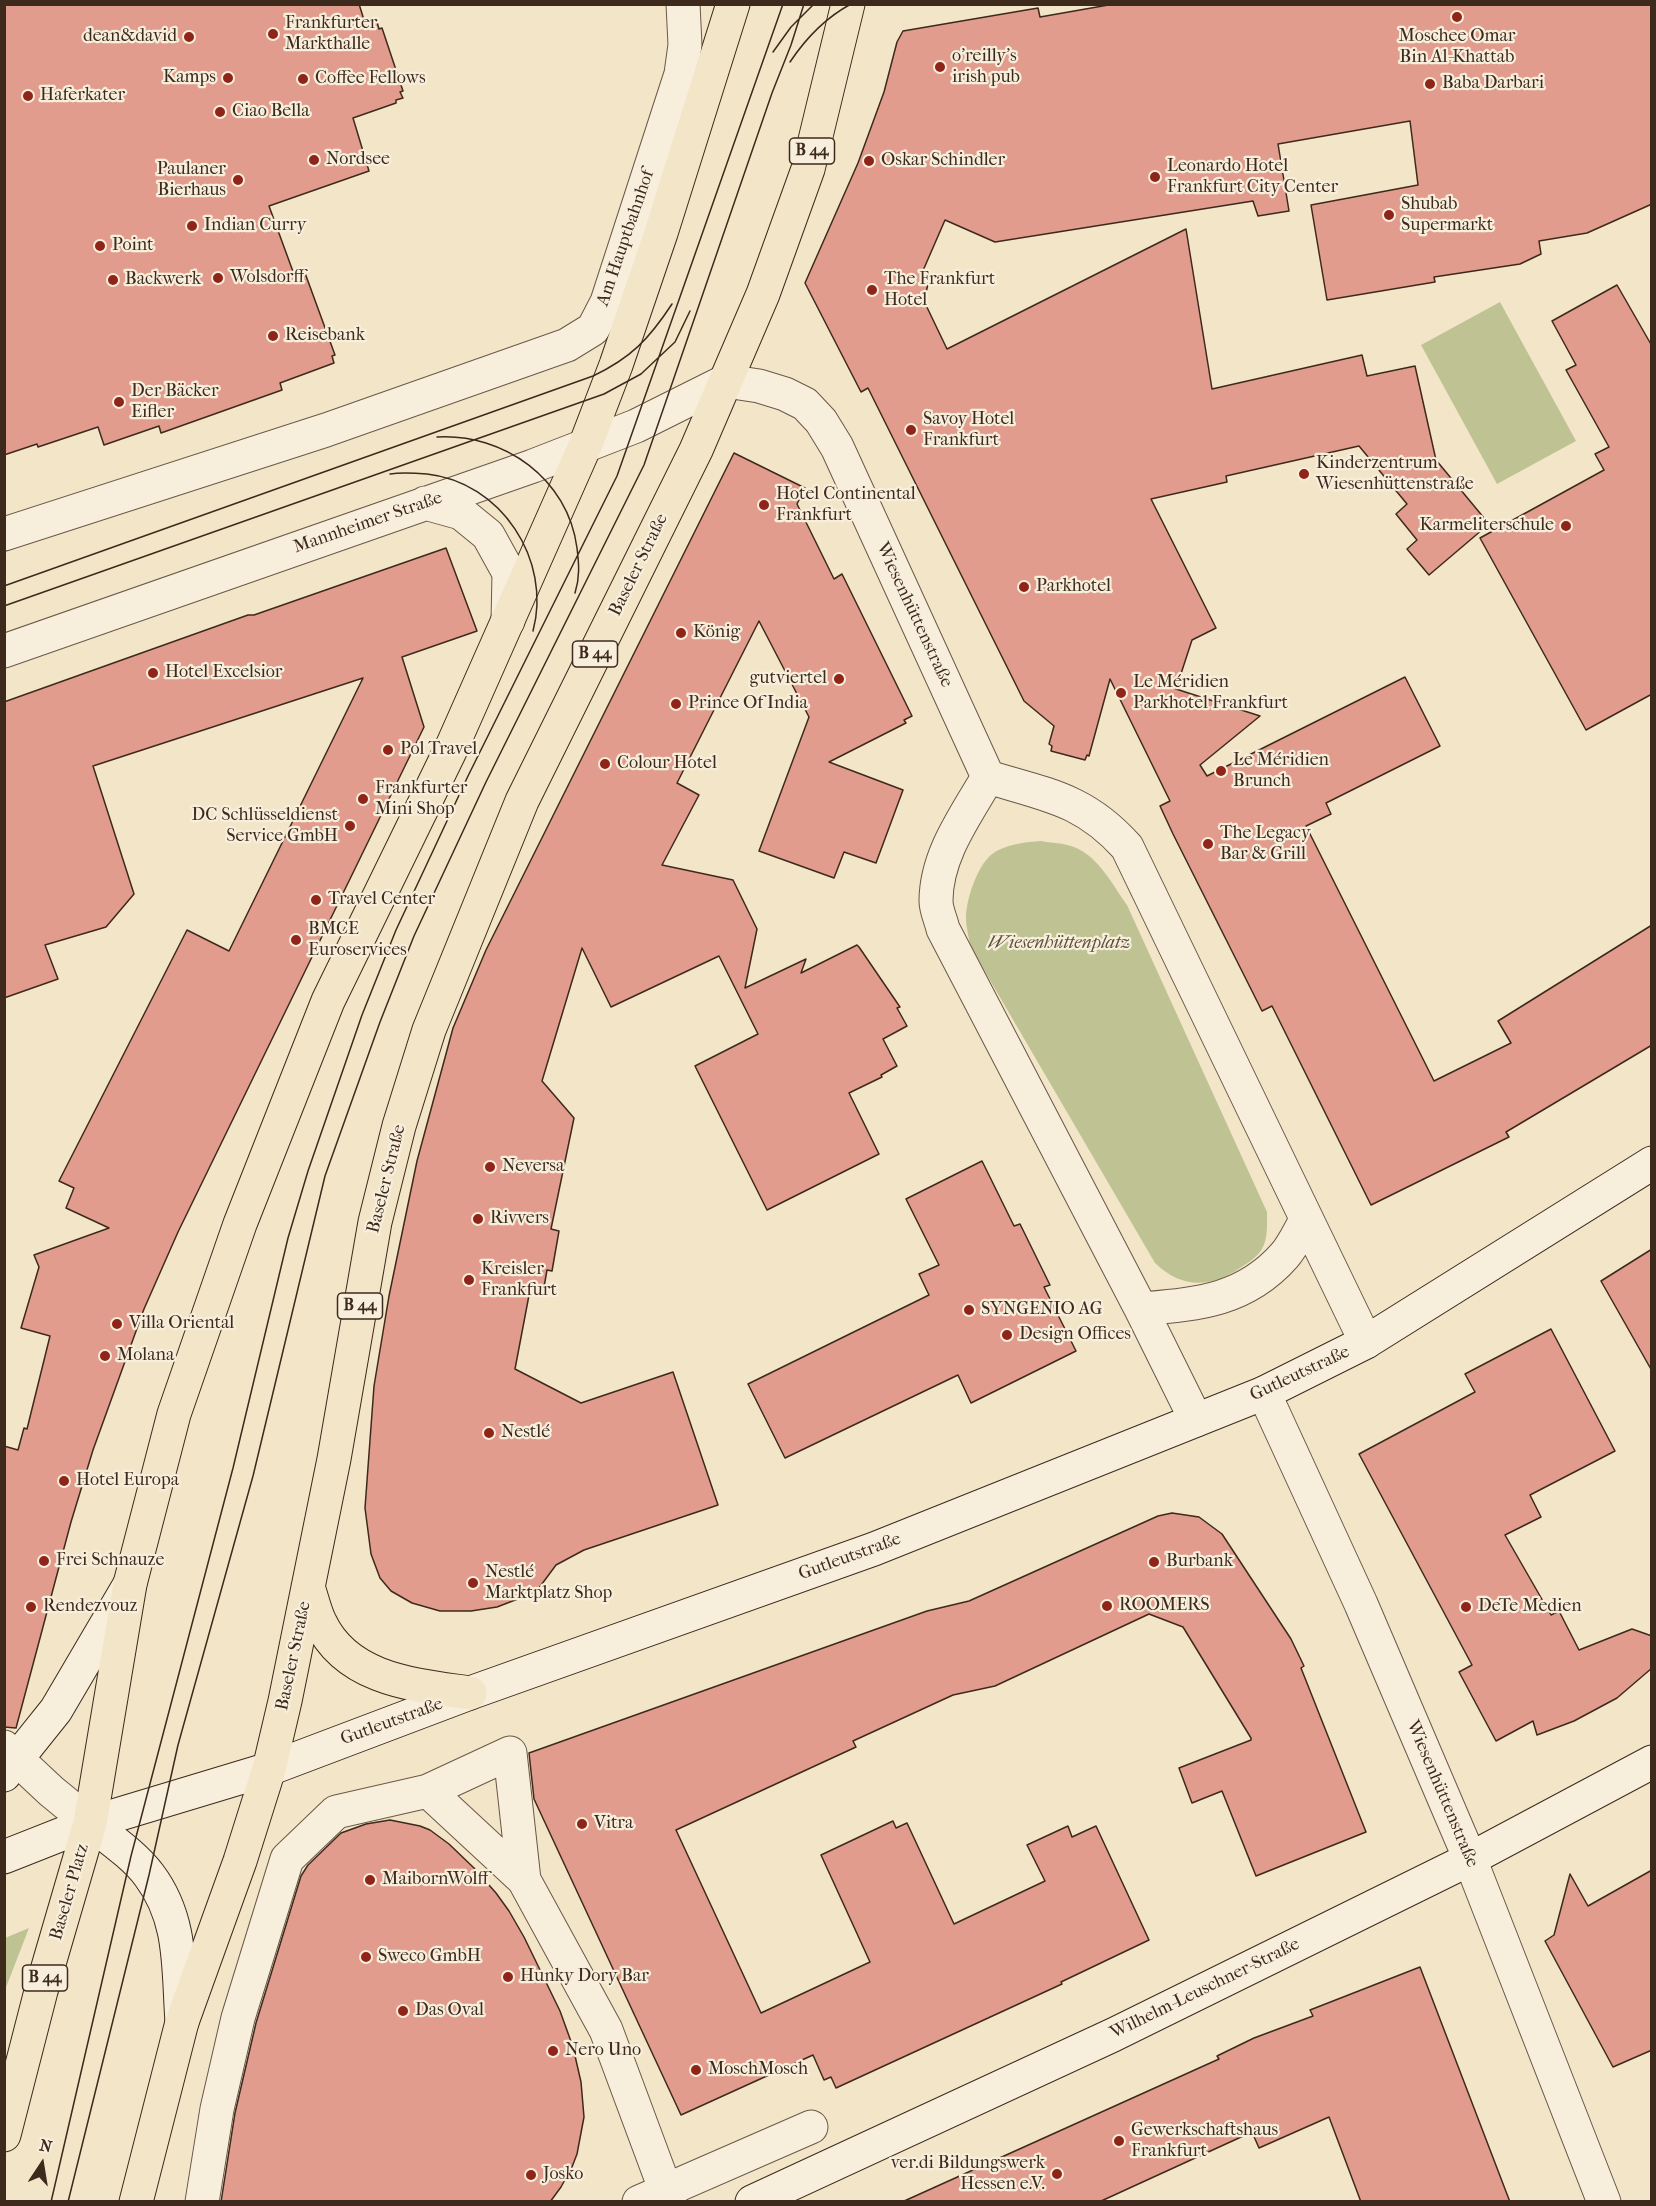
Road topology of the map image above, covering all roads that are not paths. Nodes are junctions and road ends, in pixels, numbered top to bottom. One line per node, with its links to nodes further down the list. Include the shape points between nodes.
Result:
1 (683, 4): 7 (street, Am Hauptbahnhof, via 685,45 681,74 607,302 592,328 567,345 424,397)
2 (733, 4): 5 (main road, Am Hauptbahnhof / B 44, via 661,233)
3 (848, 4): 4 (main road, B 44, via 808,169 763,294)
4 (726, 381): 5 (street, Mannheimer Straße, via 636,426); 10 (street, Wiesenhüttenstraße, via 785,394 805,404 821,421 837,447); 18 (main road, Baseler Straße / B 44, via 696,450 522,801 429,1030 375,1222)
5 (585, 446): 6 (street, Mannheimer Straße); 8 (main road, B 44)
6 (425, 503): 8 (street, via 461,513 488,535 509,573); 9 (street, Mannheimer Straße)
7 (4, 534)
8 (508, 623): 17 (main road, B 44, via 328,1001 240,1224 174,1414)
9 (4, 651)
10 (988, 777): 12 (street, via 1066,800 1111,829 1127,847); 13 (street, via 949,844 936,903 943,929)
11 (1652, 1163): 14 (street, Gutleutstraße)
12 (1306, 1220): 13 (street, via 1285,1255 1255,1282 1225,1297 1192,1305); 14 (street)
13 (1141, 1309): 16 (street)
14 (1366, 1342): 15 (street, Gutleutstraße)
15 (1264, 1393): 16 (street, Gutleutstraße); 26 (street, Wiesenhüttenstraße, via 1361,1604)
16 (1196, 1420): 19 (street, Gutleutstraße, via 874,1549)
17 (130, 1584): 20 (street, via 56,1710); 24 (main road, B 44)
18 (308, 1586): 19 (main road, via 320,1623 338,1648 359,1665 384,1677); 22 (main road, Baseler Straße / B 44)
19 (470, 1694): 22 (street, Gutleutstraße)
20 (9, 1760): 24 (street)
21 (1652, 1762): 26 (street, Wilhelm-Leuschner-Straße)
22 (269, 1769): 24 (street, Gutleutstraße); 28 (main road, Baseler Straße / B 44)
23 (419, 1781): 27 (street); 27 (street, via 510,1753); 32 (street, via 337,1804 287,1859 238,2018 217,2109)
24 (90, 1823): 25 (street, Gutleutstraße); 28 (street, B 44, via 149,1875 169,1909 176,1934); 30 (main road, Baseler Platz / B 44)
25 (4, 1857)
26 (1470, 1859): 34 (street, Wilhelm-Leuschner-Straße, via 1083,2049); 35 (street, Wiesenhüttenstraße)
27 (524, 1880): 31 (street, via 606,2030)
28 (182, 2022): 33 (main road, B 44)
29 (811, 2127): 31 (street)
30 (4, 2135)
31 (659, 2197)
32 (204, 2199)
33 (135, 2202)
34 (752, 2202)
35 (1604, 2202)

